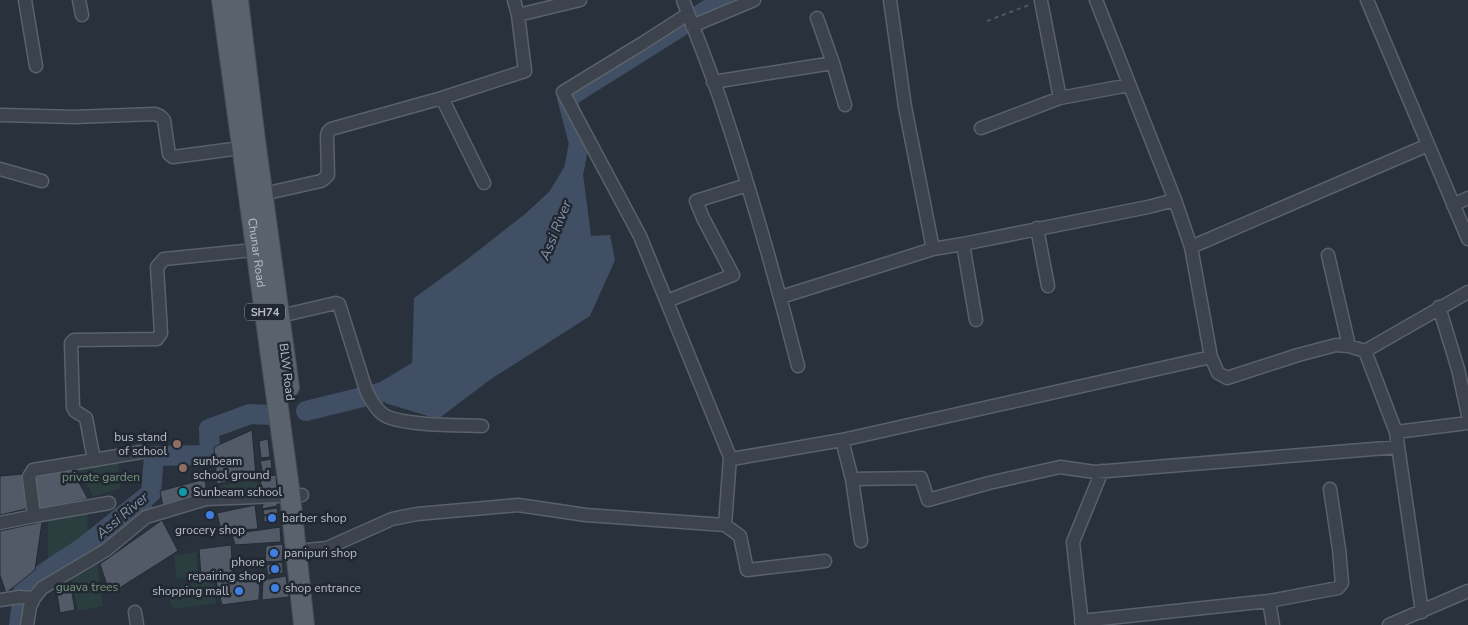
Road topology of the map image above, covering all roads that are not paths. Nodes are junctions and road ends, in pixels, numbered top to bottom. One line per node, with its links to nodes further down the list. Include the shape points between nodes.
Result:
1 (25, 0): 18 (street)
2 (79, 0): 13 (street)
3 (222, 0): 26 (main road, Chunar Road / SH74)
4 (238, 0): 26 (main road, BLW Road / SH74)
5 (514, 0): 14 (street)
6 (580, 0): 14 (street)
7 (683, 0): 16 (street)
8 (754, 0): 16 (street)
9 (890, 0): 41 (street, via 905,107)
10 (1041, 0): 22 (street)
11 (1096, 0): 20 (street)
12 (1367, 0): 27 (street)
13 (82, 15)
14 (518, 15): 21 (street, via 524,71)
15 (817, 18): 17 (street)
16 (690, 20): 19 (street); 46 (street, via 643,43 563,92 640,236)
17 (832, 63): 19 (street); 23 (street)
18 (36, 66)
19 (713, 82): 31 (street)
20 (1129, 86): 22 (street); 34 (street)
21 (442, 98): 30 (street); 32 (street, via 332,129 327,136 326,178)
22 (1060, 98): 25 (street)
23 (845, 105)
24 (2, 115): 26 (street, via 155,114 164,120 169,154 173,157)
25 (981, 128)
26 (248, 145): 32 (main road, BLW Road / SH74); 40 (main road, Chunar Road / SH74)
27 (1428, 146): 35 (street); 39 (street)
28 (0, 169): 29 (street)
29 (42, 181)
30 (484, 183)
31 (747, 185): 45 (street); 46 (street, via 696,201 733,275)
32 (263, 194): 40 (main road, BLW Road / SH74)
33 (1468, 198): 35 (street)
34 (1175, 200): 36 (street); 39 (street)
35 (1453, 205): 37 (street)
36 (1037, 228): 38 (street); 43 (street)
37 (1468, 239)
38 (963, 244): 41 (street); 49 (street)
39 (1191, 248): 52 (street)
40 (263, 249): 48 (main road, BLW Road / SH74); 54 (main road, Chunar Road / SH74); 63 (street, via 159,262 161,333 157,339 74,340 74,406 75,411 86,418)
41 (933, 249): 45 (street)
42 (1328, 255): 50 (street)
43 (1048, 286)
44 (1468, 292): 47 (street)
45 (781, 298): 53 (street)
46 (667, 301): 62 (street)
47 (1439, 308): 51 (street); 55 (street, via 1458,368)
48 (280, 316): 54 (main road, BLW Road / SH74); 57 (street, via 338,304 368,394 383,414 425,423)
49 (976, 320)
50 (1349, 346): 51 (street); 52 (street, via 1336,345 1227,378 1218,373)
51 (1365, 351): 58 (street)
52 (1211, 357): 59 (street)
53 (798, 366)
54 (284, 402): 67 (main road, BLW Road / SH74)
55 (1468, 415)
56 (1468, 423): 58 (street)
57 (482, 426)
58 (1396, 432): 60 (street)
59 (842, 440): 62 (street, via 734,459); 65 (street)
60 (1398, 448): 64 (street); 80 (street)
61 (141, 452): 63 (street)
62 (730, 457): 71 (street)
63 (94, 460): 69 (street, via 33,470 28,477)
64 (1102, 471): 65 (street, via 1060,467 928,500 921,478); 81 (street, via 1073,542)
65 (852, 479): 72 (street)
66 (1330, 489): 78 (street, via 1342,583 1338,588)
67 (296, 495): 73 (main road, BLW Road / SH74); 76 (street, via 206,499 146,517 106,550 42,588); 84 (main road, SH74)
68 (109, 503): 69 (street)
69 (34, 516): 70 (street)
70 (0, 523)
71 (725, 525): 73 (street, via 586,515 510,505 417,514 392,520 327,548); 74 (street, via 740,536 747,570)
72 (861, 541)
73 (308, 550): 85 (main road, BLW Road / SH74)
74 (825, 561)
75 (1468, 590): 80 (street)
76 (34, 598): 77 (street); 82 (street)
77 (0, 600)
78 (1269, 601): 81 (street); 86 (street)
79 (135, 612): 83 (street)
80 (1422, 612): 87 (street)
81 (1081, 623)
82 (27, 625)
83 (137, 625)
84 (304, 625)
85 (318, 625)
86 (1273, 625)
87 (1389, 625)

